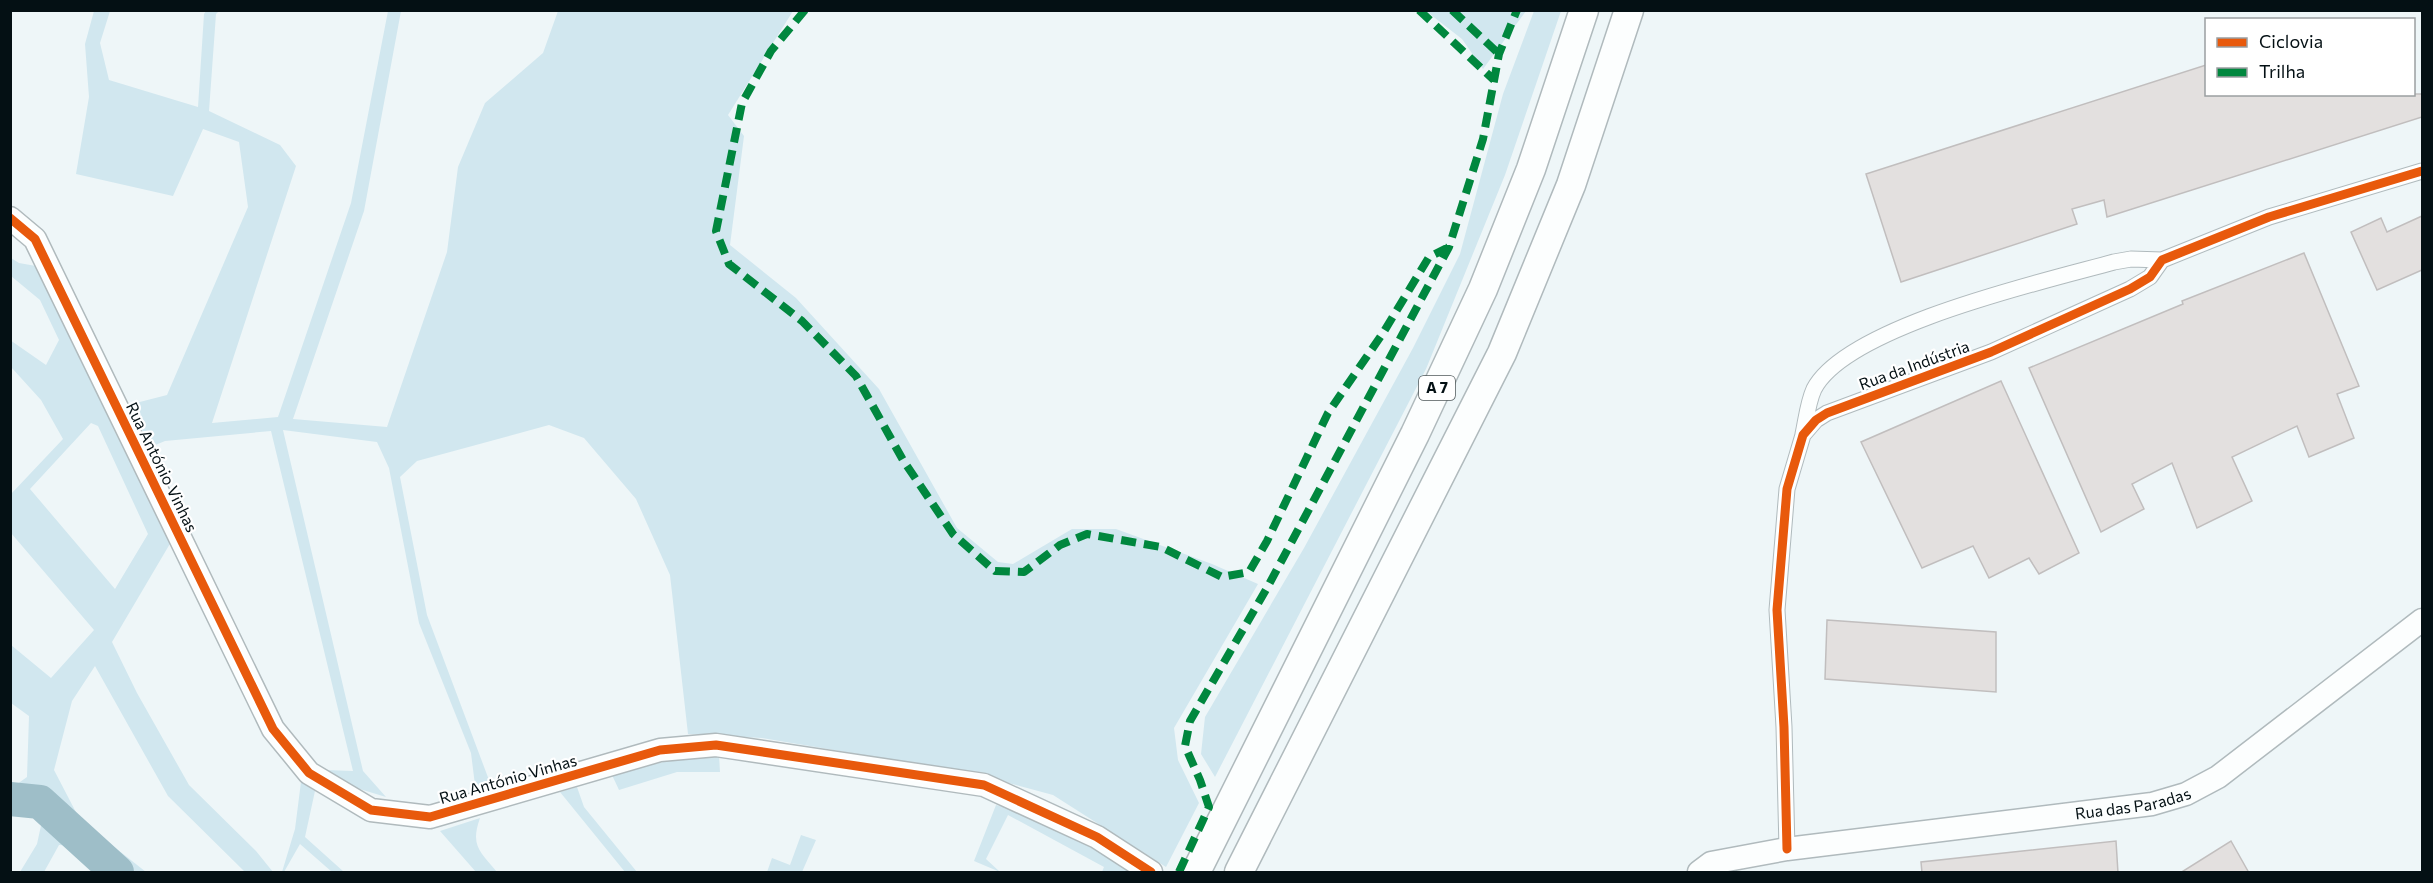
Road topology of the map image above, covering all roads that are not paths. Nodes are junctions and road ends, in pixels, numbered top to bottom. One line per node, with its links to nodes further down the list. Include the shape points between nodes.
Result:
1 (1584, 10): 10 (highway, A 7, via 1531,170 1483,289)
2 (1629, 10): 11 (highway, A 7, via 1571,185 1507,342)
3 (2422, 171): 5 (street, Rua da Indústria, via 2269,217)
4 (10, 218): 9 (street, Rua António Vinhas, via 35,239 273,729 309,773 371,810 430,817 660,750 716,745 984,785 1097,837)
5 (2162, 260): 6 (street, Rua da Indústria, via 2150,277 2130,289 1991,352 1827,413); 6 (street, Rua da Indústria, via 2114,262 1956,307 1863,344 1839,361 1814,390)
6 (1803, 435): 8 (street, Rua da Indústria, via 1787,489 1777,610)
7 (2422, 620): 8 (street, Rua das Paradas, via 2218,777 2186,794 2152,804)
8 (1787, 849): 12 (street, via 1711,863)
9 (1151, 873)
10 (1196, 873)
11 (1239, 873)
12 (1699, 873)

